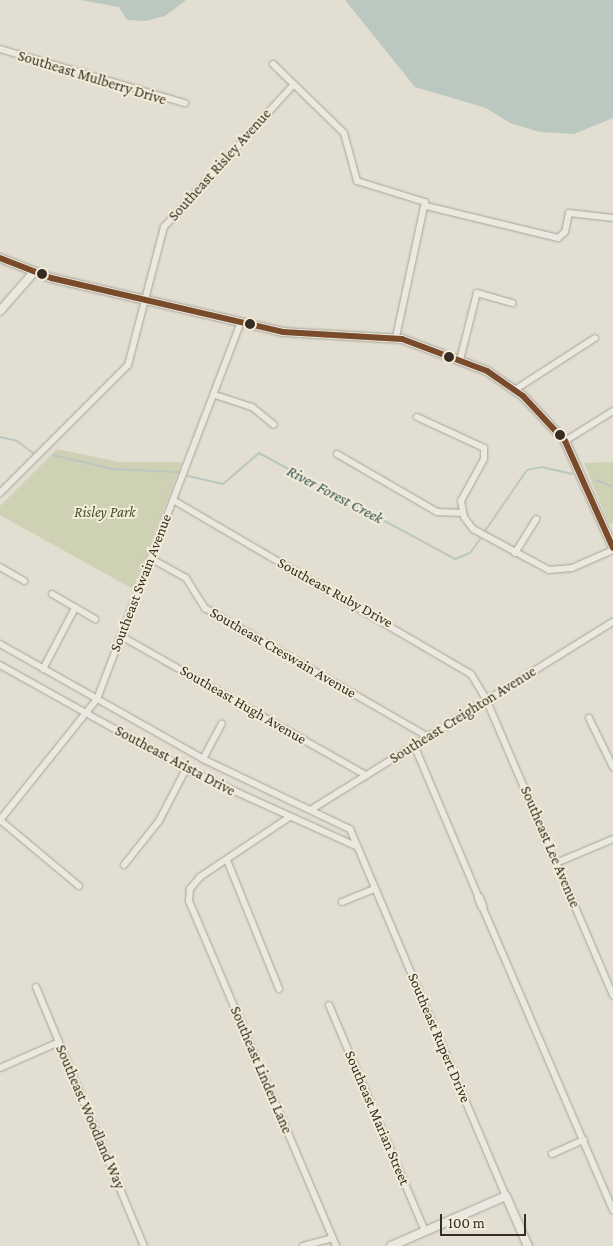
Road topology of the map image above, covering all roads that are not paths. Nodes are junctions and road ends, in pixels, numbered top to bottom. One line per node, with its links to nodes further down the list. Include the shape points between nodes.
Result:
1 (0, 49): 4 (street, Southeast Mulberry Drive)
2 (273, 64): 3 (street)
3 (293, 85): 5 (street, via 344,133 356,181 419,197); 9 (street, Southeast Risley Avenue, via 170,218 156,246)
4 (185, 103)
5 (426, 206): 6 (street, via 558,238 565,232 569,214); 13 (street)
6 (613, 218)
7 (0, 258): 8 (street)
8 (33, 273): 9 (street); 11 (street)
9 (144, 300): 12 (street); 23 (street, Southeast Risley Avenue, via 135,344 123,372)
10 (513, 302): 15 (street, via 477,293)
11 (0, 311)
12 (241, 322): 13 (street, via 302,334); 17 (street, Southeast Swain Avenue)
13 (396, 338): 15 (street)
14 (595, 338): 16 (street)
15 (460, 360): 16 (street)
16 (516, 389): 21 (street)
17 (214, 395): 20 (street, via 252,407); 24 (street, Southeast Swain Avenue)
18 (613, 411): 21 (street)
19 (417, 417): 25 (street, via 478,444 486,453 464,492)
20 (274, 425)
21 (565, 441): 27 (street)
22 (336, 454): 25 (street, via 437,512)
23 (0, 494)
24 (173, 500): 29 (street, Southeast Swain Avenue); 41 (street, Southeast Ruby Drive, via 453,660 476,680)
25 (462, 513): 28 (street, via 473,529)
26 (536, 519): 28 (street)
27 (613, 549): 28 (street, via 558,571 540,568)
28 (515, 553)
29 (150, 558): 36 (street, Southeast Swain Avenue); 45 (street, Southeast Creswain Avenue, via 186,578 205,608)
30 (0, 568): 31 (street)
31 (24, 581)
32 (52, 594): 33 (street)
33 (75, 608): 34 (street); 39 (street)
34 (95, 619)
35 (613, 622): 41 (street, Southeast Creighton Avenue)
36 (121, 636): 40 (street, Southeast Swain Avenue); 50 (street, Southeast Hugh Avenue)
37 (0, 644): 39 (street, Southeast Arista Drive)
38 (0, 665): 42 (street, Southeast Arista Drive)
39 (43, 668): 40 (street, Southeast Arista Drive)
40 (97, 699): 42 (street, Southeast Swain Avenue); 47 (street, Southeast Arista Drive)
41 (486, 699): 45 (street, Southeast Creighton Avenue); 58 (street, Southeast Lee Avenue)
42 (88, 714): 49 (street, Southeast Arista Drive); 53 (street, Southeast Swain Avenue)
43 (589, 718): 48 (street)
44 (222, 724): 47 (street)
45 (427, 736): 46 (street, Southeast Creighton Avenue)
46 (414, 745): 50 (street, Southeast Creighton Avenue); 62 (street)
47 (203, 758): 51 (street, Southeast Arista Drive)
48 (613, 767)
49 (186, 769): 52 (street, Southeast Arista Drive); 59 (street, via 160,821)
50 (366, 775): 51 (street, Southeast Creighton Avenue)
51 (312, 809): 54 (street, Southeast Arista Drive)
52 (288, 818): 56 (street, Southeast Arista Drive); 57 (street)
53 (0, 820): 60 (street)
54 (350, 830): 56 (street, Southeast Rupert Drive)
55 (613, 839): 58 (street)
56 (356, 846): 61 (street, Southeast Rupert Drive)
57 (227, 860): 66 (street); 76 (street, Southeast Linden Lane, via 200,877 189,893)
58 (556, 863): 67 (street, Southeast Lee Avenue)
59 (124, 865)
60 (79, 886)
61 (375, 889): 63 (street); 73 (street, Southeast Rupert Drive)
62 (479, 898): 64 (street)
63 (342, 902)
64 (482, 906): 71 (street)
65 (36, 987): 69 (street, Southeast Woodland Way)
66 (279, 989)
67 (613, 996)
68 (329, 1005): 75 (street, Southeast Marian Street)
69 (59, 1042): 70 (street); 77 (street, Southeast Woodland Way)
70 (0, 1068)
71 (584, 1140): 72 (street); 74 (street)
72 (552, 1154)
73 (506, 1196): 75 (street); 81 (street, Southeast Rupert Drive)
74 (613, 1210)
75 (425, 1231): 80 (street)
76 (332, 1238): 78 (street); 79 (street, Southeast Linden Lane)
77 (144, 1246)
78 (303, 1246)
79 (336, 1246)
80 (391, 1246)
81 (528, 1246)

